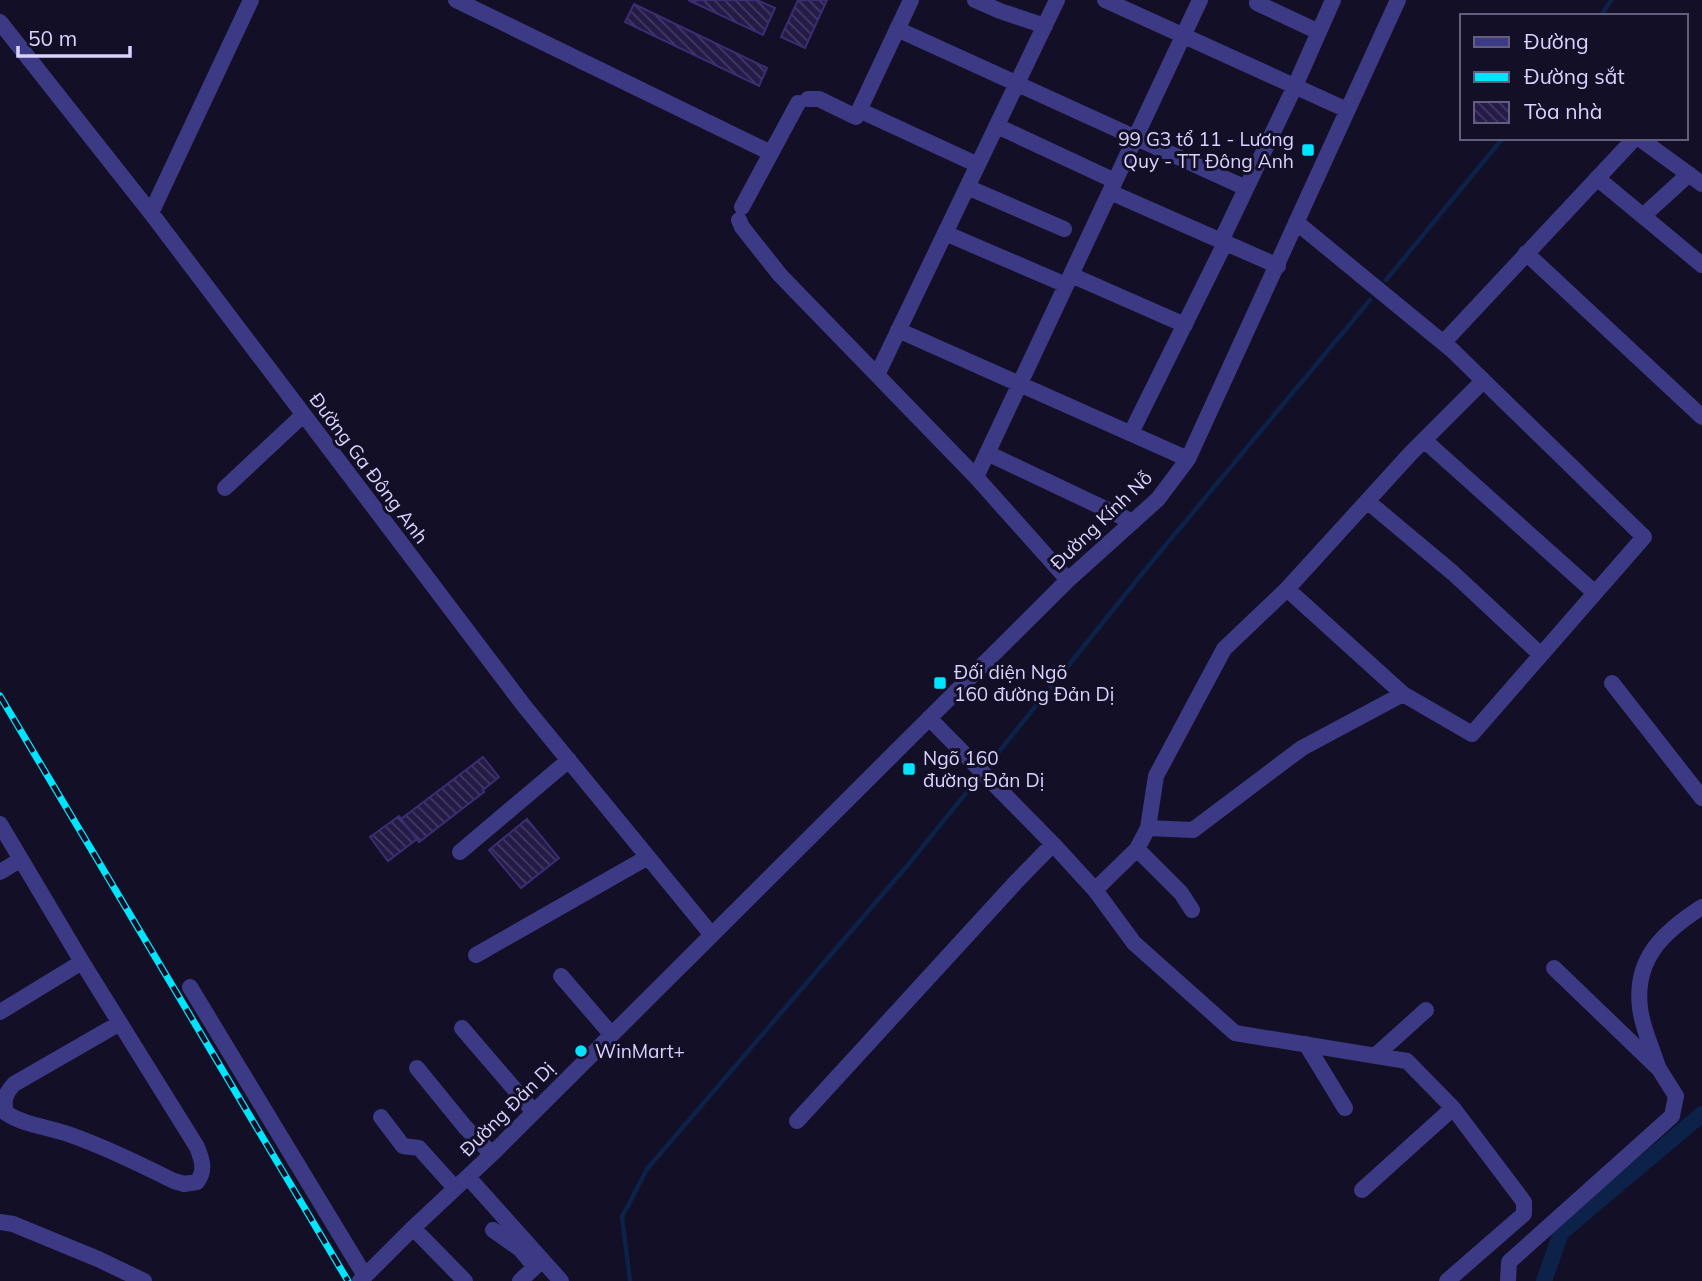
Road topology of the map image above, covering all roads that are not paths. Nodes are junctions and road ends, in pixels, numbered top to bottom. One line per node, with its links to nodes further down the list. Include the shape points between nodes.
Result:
1 (251, 0): 31 (street)
2 (456, 0): 24 (street)
3 (911, 0): 13 (street)
4 (975, 0): 12 (street)
5 (1057, 0): 12 (street)
6 (1105, 0): 15 (street)
7 (1200, 0): 15 (street)
8 (1333, 0): 14 (street)
9 (1398, 0): 19 (street, Đường Kính Nỗ)
10 (1257, 3): 14 (street)
11 (0, 22): 31 (street, Đường Ga Đông Anh)
12 (1045, 26): 16 (street)
13 (897, 29): 16 (street); 18 (street)
14 (1319, 32): 17 (street)
15 (1184, 36): 17 (street); 21 (street)
16 (1017, 84): 20 (street); 21 (street)
17 (1295, 86): 19 (street); 30 (street)
18 (859, 110): 24 (street, via 856,117 819,99 803,101); 25 (street)
19 (1347, 110): 33 (street, Đường Kính Nỗ)
20 (997, 126): 25 (street); 28 (street)
21 (1135, 138): 28 (street); 30 (street)
22 (1635, 140): 26 (street)
23 (1640, 140): 27 (street)
24 (771, 153): 44 (street, via 741,214 742,227 780,275)
25 (978, 165): 29 (street)
26 (1597, 178): 32 (street); 37 (street)
27 (1695, 179): 32 (street)
28 (1113, 186): 36 (street); 40 (street)
29 (967, 187): 34 (street); 35 (street)
30 (1246, 188): 36 (street)
31 (151, 213): 47 (street, Đường Ga Đông Anh)
32 (1643, 216): 38 (street)
33 (1296, 222): 39 (street, Đường Kính Nỗ); 43 (street)
34 (1065, 229)
35 (945, 233): 40 (street); 42 (street)
36 (1223, 242): 39 (street); 41 (street)
37 (1526, 253): 43 (street); 48 (street)
38 (1702, 265)
39 (1278, 266): 52 (street, Đường Kính Nỗ)
40 (1068, 280): 41 (street); 46 (street)
41 (1185, 325): 49 (street)
42 (898, 330): 44 (street); 46 (street)
43 (1443, 343): 45 (street)
44 (877, 375): 53 (street)
45 (1483, 381): 50 (street); 59 (street, via 1644,537)
46 (1019, 384): 49 (street); 51 (street)
47 (303, 415): 54 (street); 64 (street, Đường Ga Đông Anh)
48 (1702, 417)
49 (1131, 433): 52 (street)
50 (1424, 440): 55 (street); 59 (street)
51 (987, 453): 53 (street); 56 (street)
52 (1188, 459): 56 (street, Đường Kính Nỗ, via 1158,499)
53 (976, 477): 57 (street)
54 (225, 488)
55 (1367, 501): 58 (street); 60 (street)
56 (1133, 522): 57 (street, Đường Kính Nỗ)
57 (1068, 580): 63 (street, Đường Kính Nỗ)
58 (1287, 589): 62 (street); 67 (street, via 1224,649 1156,776)
59 (1595, 593): 60 (street)
60 (1541, 655): 62 (street, via 1472,734)
61 (1612, 683): 65 (street)
62 (1403, 694): 67 (street, via 1302,748 1193,830)
63 (929, 718): 68 (street); 77 (street, Đường Kính Nỗ)
64 (569, 760): 70 (street); 71 (street, Đường Ga Đông Anh)
65 (1702, 798)
66 (0, 824): 72 (street)
67 (1148, 828): 69 (street)
68 (1053, 844): 74 (street); 96 (street)
69 (1137, 849): 74 (street); 76 (street)
70 (460, 852)
71 (648, 857): 77 (street, Đường Ga Đông Anh); 78 (street)
72 (20, 860): 73 (street); 79 (street)
73 (0, 872)
74 (1095, 890): 88 (street, via 1134,943 1235,1033)
75 (1702, 907): 91 (street, via 1658,943 1641,970 1640,1009)
76 (1192, 910)
77 (711, 934): 87 (street, Đường Đản Dị)
78 (476, 955)
79 (82, 962): 84 (street); 85 (street)
80 (1554, 968): 91 (street)
81 (561, 976): 87 (street)
82 (190, 987): 104 (street)
83 (1426, 1010): 89 (street)
84 (0, 1012)
85 (120, 1023): 85 (street, via 13,1084 6,1093 6,1113 106,1148 174,1181 197,1182 203,1175 197,1147)
86 (462, 1028): 94 (street)
87 (611, 1034): 94 (street, Đường Đản Dị)
88 (1306, 1044): 89 (street); 92 (street)
89 (1377, 1055): 93 (street, via 1407,1060)
90 (417, 1068): 97 (street)
91 (1659, 1069): 110 (street, via 1676,1096 1672,1116 1509,1262)
92 (1345, 1108)
93 (1453, 1108): 100 (street); 109 (street, via 1525,1208 1524,1214)
94 (534, 1112): 97 (street, Đường Đản Dị)
95 (381, 1117): 99 (street, via 403,1146 419,1148)
96 (797, 1121)
97 (492, 1154): 98 (street, Đường Đản Dị)
98 (468, 1177): 99 (street, Đường Đản Dị); 108 (street)
99 (455, 1188): 102 (street, Đường Đản Dị)
100 (1362, 1189)
101 (0, 1222): 105 (street)
102 (413, 1228): 104 (street, Đường Đản Dị); 106 (street)
103 (493, 1230): 107 (street, via 520,1249 535,1268)
104 (363, 1278)
105 (144, 1281)
106 (465, 1281)
107 (520, 1281)
108 (561, 1281)
109 (1447, 1281)
110 (1508, 1281)

